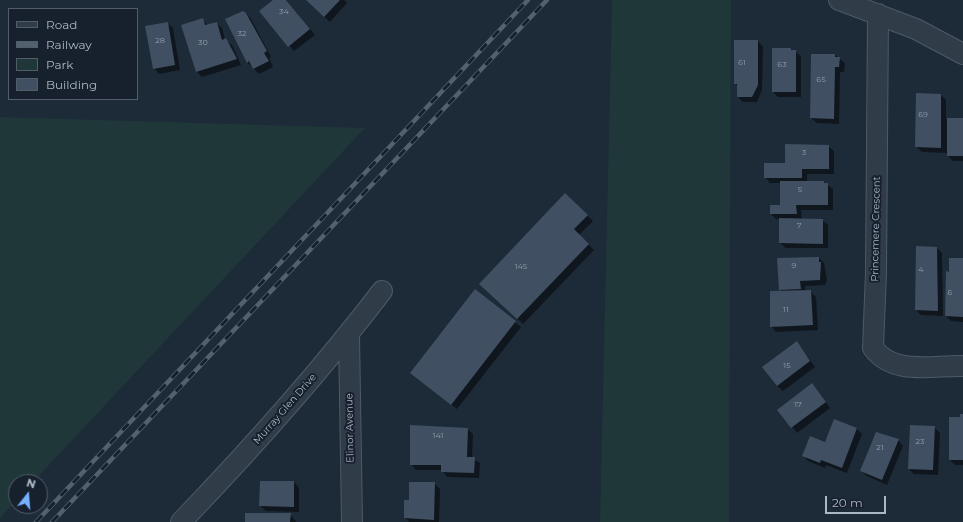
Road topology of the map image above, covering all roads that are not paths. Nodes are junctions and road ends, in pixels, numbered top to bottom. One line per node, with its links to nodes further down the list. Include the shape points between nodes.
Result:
1 (839, 0): 2 (street)
2 (878, 14): 3 (street); 6 (street, Princemere Crescent, via 873,348 880,358 912,368)
3 (963, 54)
4 (382, 291): 5 (street, Murray Glen Drive)
5 (348, 335): 7 (street, Murray Glen Drive, via 243,457); 8 (street, Elinor Avenue)
6 (963, 366)
7 (181, 522)
8 (352, 522)

